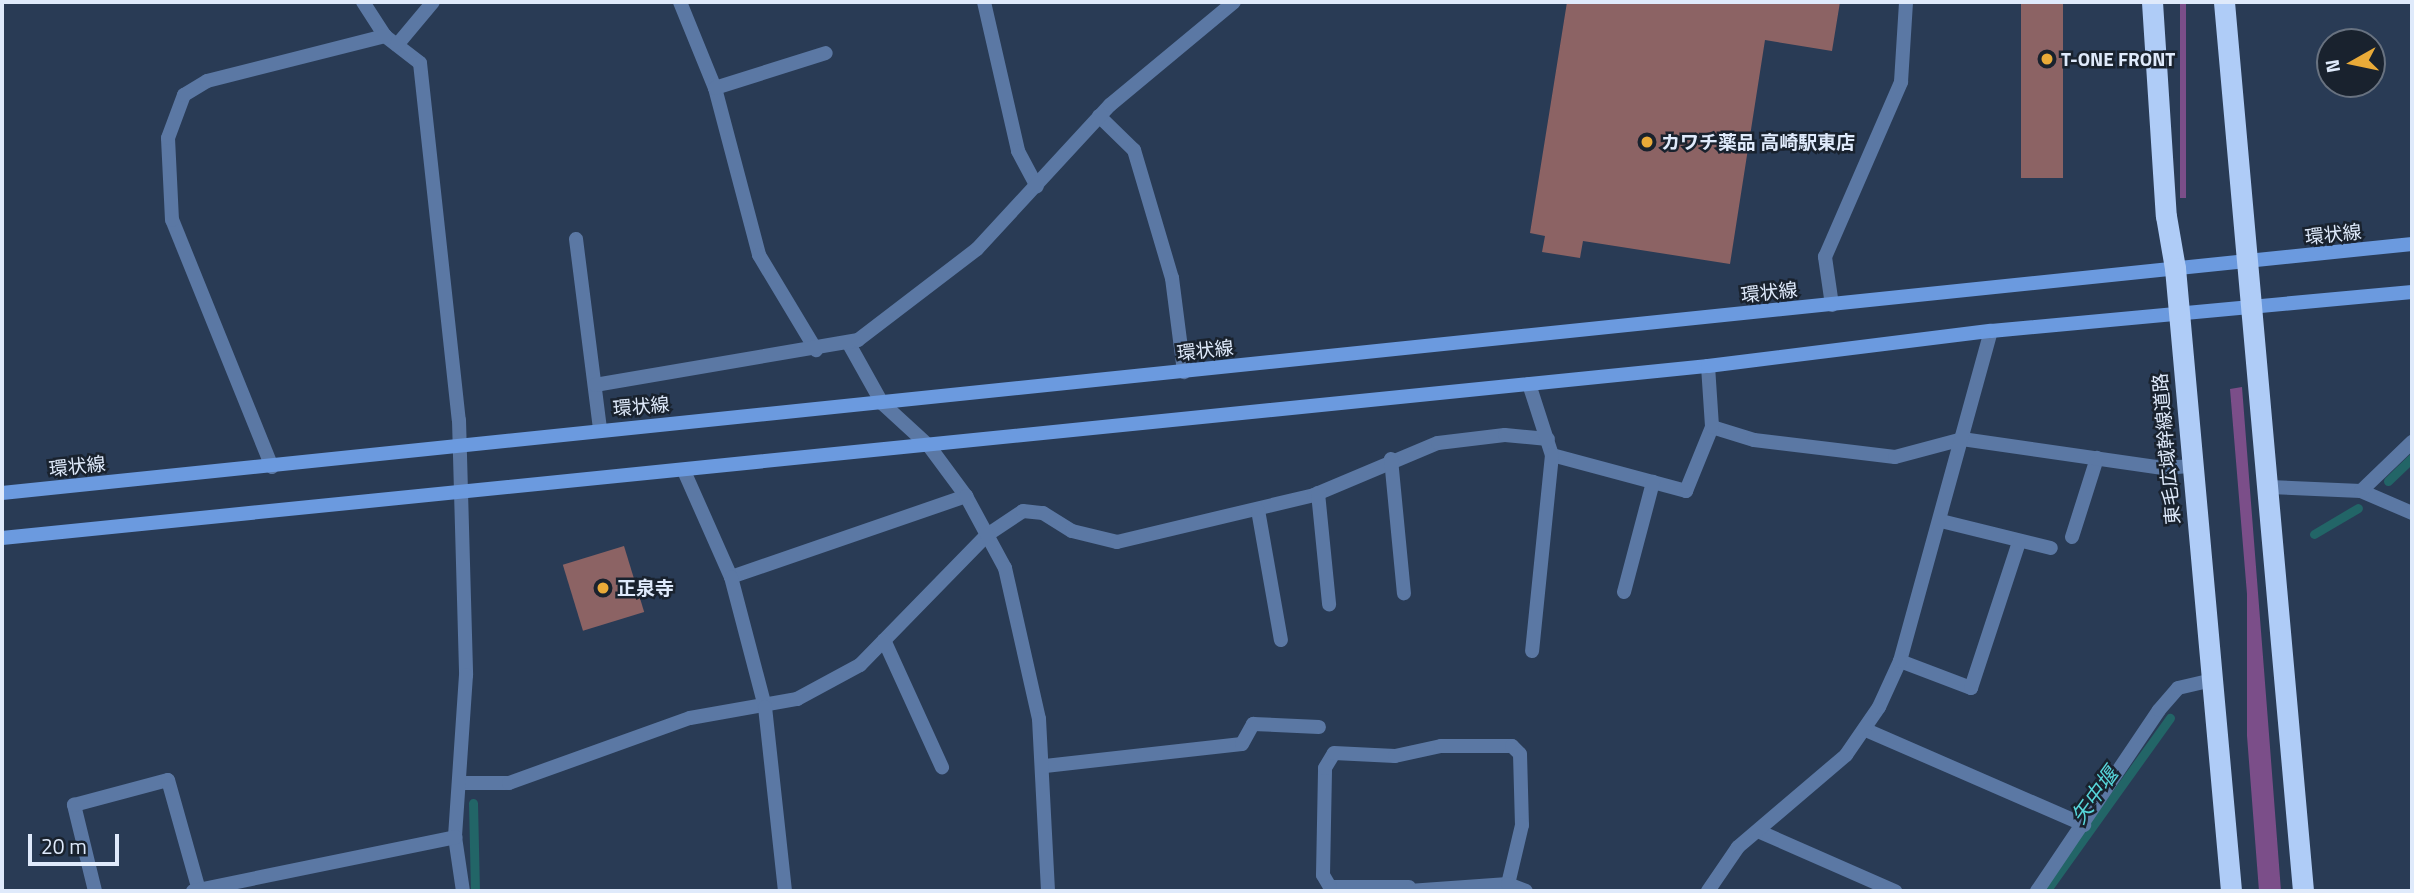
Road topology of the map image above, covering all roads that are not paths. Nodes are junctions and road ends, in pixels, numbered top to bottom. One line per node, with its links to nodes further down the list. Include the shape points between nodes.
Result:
1 (362, 2): 9 (street)
2 (433, 2): 9 (street)
3 (680, 2): 11 (street)
4 (984, 2): 13 (street, via 1018,151)
5 (1234, 2): 12 (street)
6 (1906, 2): 19 (street, via 1901,82 1825,257)
7 (2152, 2): 17 (highway, 東毛広域幹線道路, via 2166,216)
8 (2224, 2): 16 (highway)
9 (391, 40): 35 (street, via 420,63); 41 (street, via 207,81 184,95 168,138 172,220)
10 (826, 53): 11 (street)
11 (715, 88): 24 (street, via 759,255)
12 (1099, 116): 13 (street); 26 (street, via 1134,150 1172,278)
13 (1037, 186): 23 (street, via 977,249)
14 (576, 239): 28 (street)
15 (2412, 244): 16 (street, 環状線)
16 (2249, 262): 17 (street, 環状線); 20 (highway)
17 (2175, 268): 19 (street, 環状線); 21 (highway, 東毛広域幹線道路)
18 (2412, 292): 20 (street)
19 (1832, 304): 26 (street, 環状線)
20 (2253, 308): 21 (street); 44 (highway)
21 (2178, 314): 22 (street); 40 (highway, 東毛広域幹線道路)
22 (1991, 331): 25 (street); 33 (street)
23 (849, 344): 24 (street); 29 (street)
24 (816, 350): 28 (street)
25 (1708, 366): 27 (street); 30 (street)
26 (1184, 372): 29 (street, 環状線)
27 (1529, 384): 32 (street); 36 (street)
28 (595, 385): 31 (street)
29 (882, 403): 31 (street, 環状線); 36 (street)
30 (1712, 427): 33 (street, via 1754,440 1895,457); 43 (street, via 1686,491)
31 (600, 429): 35 (street, 環状線)
32 (1548, 439): 37 (street); 39 (street, via 1505,435 1438,443)
33 (1962, 439): 38 (street); 52 (street)
34 (2412, 442): 45 (street)
35 (460, 445): 41 (street, 環状線); 48 (street)
36 (929, 446): 42 (street); 49 (street)
37 (1552, 454): 43 (street); 64 (street)
38 (2097, 458): 40 (street, via 2162,468); 54 (street)
39 (1391, 459): 47 (street); 60 (street)
40 (2190, 466): 66 (highway, 東毛広域幹線道路)
41 (272, 467): 46 (street, 環状線)
42 (684, 471): 48 (street); 58 (street)
43 (1653, 482): 59 (street)
44 (2269, 487): 45 (street); 88 (highway)
45 (2361, 491): 51 (street)
46 (2, 493)
47 (1318, 493): 50 (street); 61 (street)
48 (461, 494): 55 (street); 72 (street, via 466,675)
49 (966, 496): 53 (street); 58 (street)
50 (1258, 510): 53 (street, via 1117,542 1072,531 1043,513 1023,511); 63 (street)
51 (2412, 513)
52 (1941, 521): 56 (street); 65 (street)
53 (987, 535): 62 (street); 70 (street, via 1005,568)
54 (2072, 537)
55 (2, 538)
56 (2019, 542): 57 (street); 65 (street, via 1971,688)
57 (2051, 548)
58 (731, 578): 67 (street)
59 (1624, 592)
60 (1404, 593)
61 (1329, 604)
62 (884, 640): 67 (street, via 860,665 797,699); 71 (street)
63 (1281, 640)
64 (1532, 650)
65 (1899, 661): 69 (street)
66 (2209, 681): 73 (street, via 2178,688); 87 (highway, 東毛広域幹線道路)
67 (765, 707): 72 (street, via 690,718 509,783); 81 (street)
68 (1319, 727): 70 (street, via 1253,724 1242,744)
69 (1867, 730): 73 (street); 74 (street, via 1846,755)
70 (1045, 766): 82 (street)
71 (942, 767)
72 (459, 782): 75 (street)
73 (2084, 825): 86 (street)
74 (1758, 831): 84 (street, via 1738,847); 85 (street)
75 (455, 837): 79 (street); 80 (street)
76 (1508, 884): 77 (street); 77 (street, via 1522,825 1520,754 1513,746 1441,746 1395,756 1334,753 1325,768 1324,875 1330,887); 83 (street)
77 (1409, 889)
78 (95, 891): 79 (street, via 74,806 168,780)
79 (196, 891)
80 (463, 891)
81 (785, 891)
82 (1048, 891)
83 (1526, 891)
84 (1708, 891)
85 (1895, 891)
86 (2037, 891)
87 (2231, 891)
88 (2303, 891)

